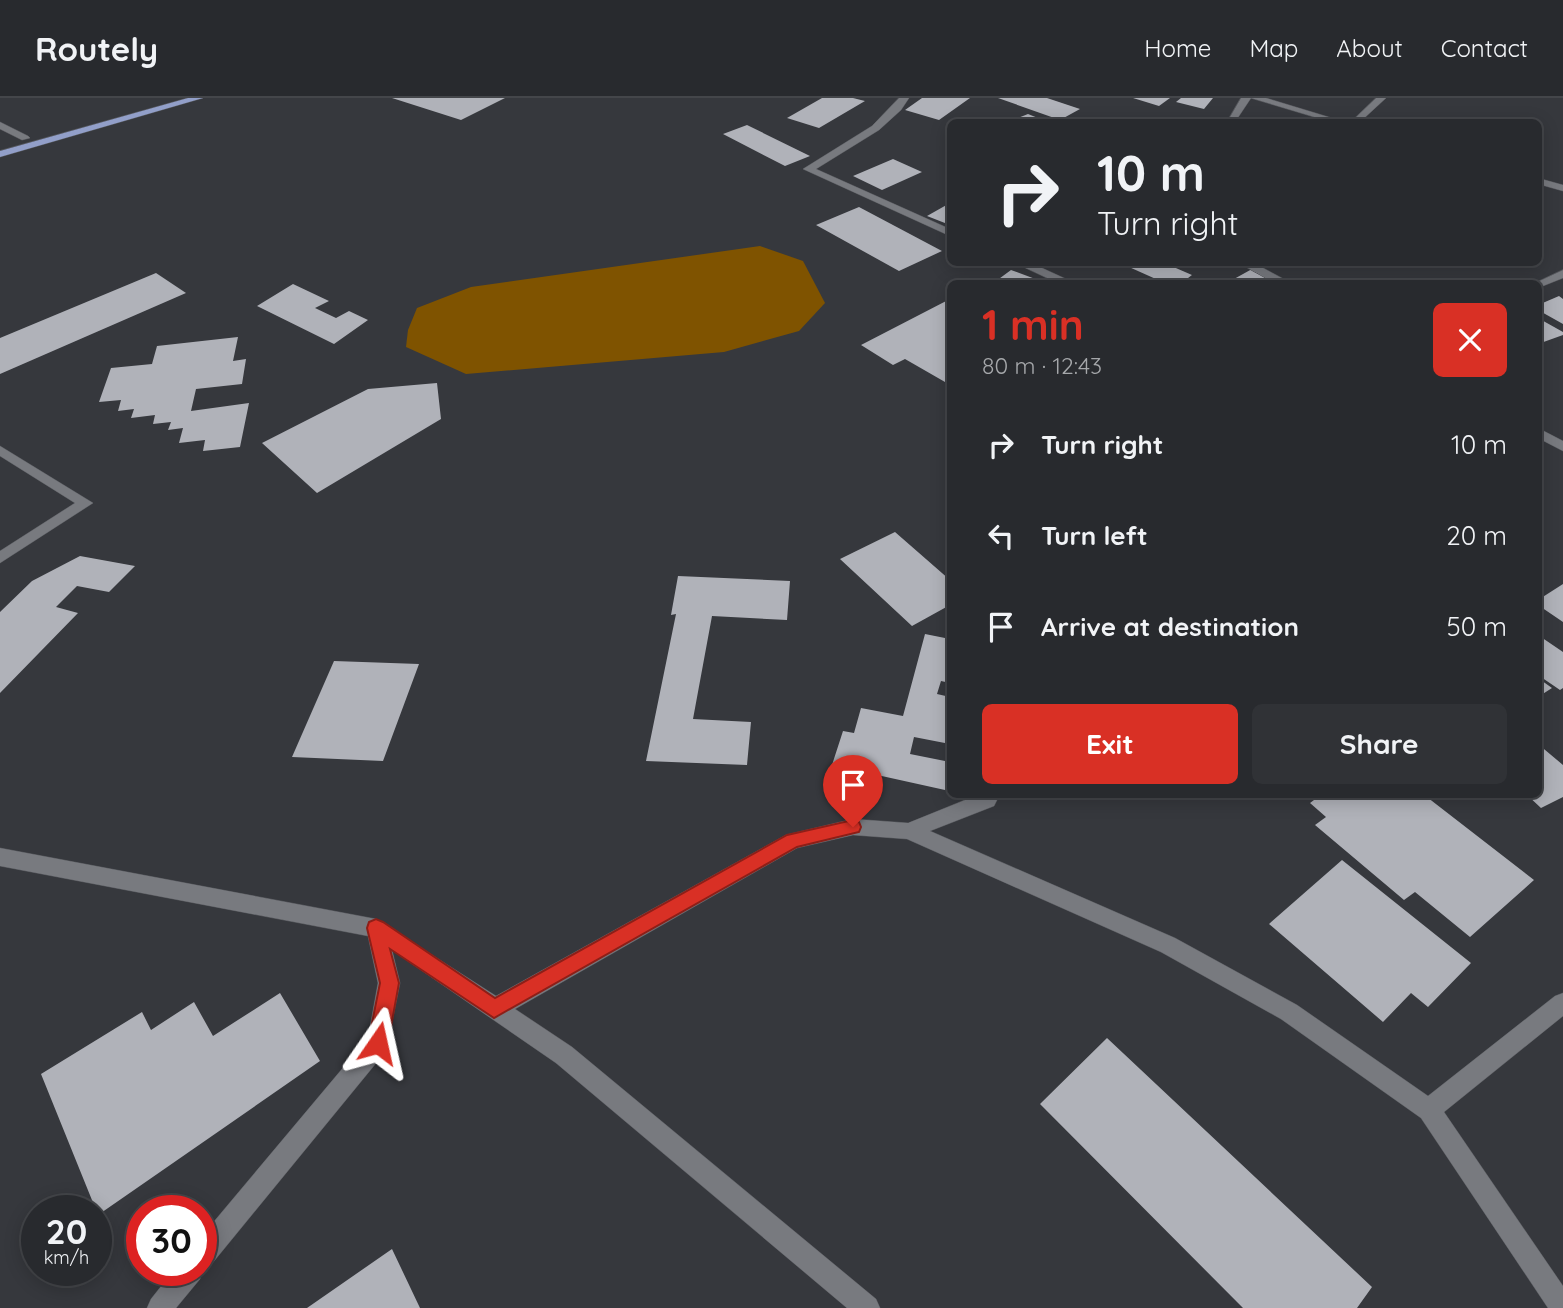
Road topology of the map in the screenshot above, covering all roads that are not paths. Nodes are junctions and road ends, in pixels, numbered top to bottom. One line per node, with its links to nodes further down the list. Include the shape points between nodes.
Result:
1 (167, 98): 11 (main road)
2 (198, 98): 13 (main road)
3 (904, 98): 16 (street, via 901,106 860,138 808,169)
4 (1245, 98): 7 (street)
5 (1256, 98): 8 (street)
6 (1381, 98): 9 (street)
7 (1233, 119)
8 (1330, 119)
9 (1358, 119)
10 (0, 125): 11 (street)
11 (25, 138): 12 (main road)
12 (0, 145)
13 (0, 154)
14 (1542, 182): 15 (street)
15 (1563, 188)
16 (947, 232)
17 (1028, 266): 20 (street)
18 (1250, 266): 21 (street)
19 (1563, 274): 22 (street)
20 (1061, 280)
21 (1279, 280)
22 (1542, 283)
23 (1542, 434): 24 (street)
24 (1563, 447)
25 (0, 450): 26 (street, via 86,503)
26 (0, 558)
27 (988, 798): 28 (street)
28 (909, 831): 32 (street, via 853,827 793,841); 33 (street, via 1168,946 1289,1012)
29 (0, 857): 30 (street)
30 (376, 928): 32 (street); 34 (street, via 389,983 378,1043)
31 (1563, 1003): 33 (street)
32 (494, 1009): 37 (street, via 565,1055)
33 (1429, 1110): 38 (street)
34 (217, 1239)
35 (178, 1286): 36 (street)
36 (160, 1308)
37 (867, 1308)
38 (1563, 1308)

